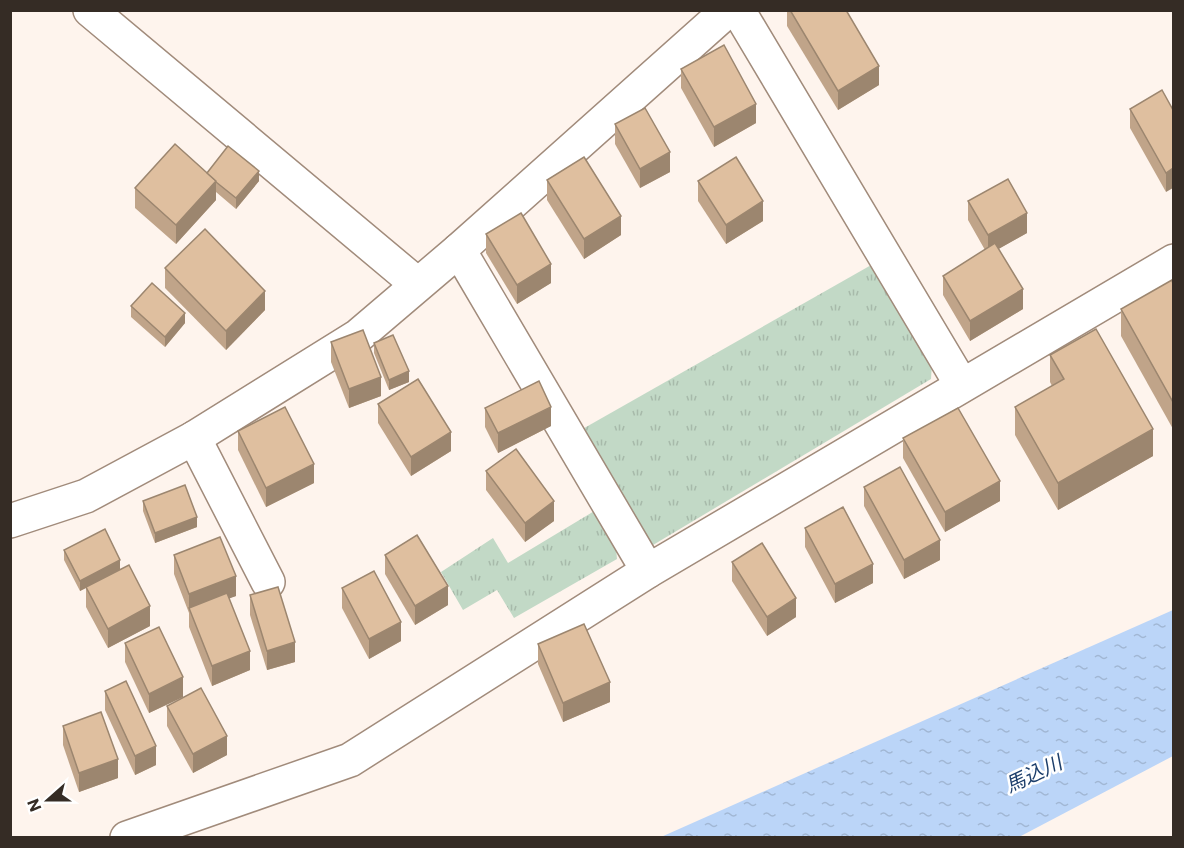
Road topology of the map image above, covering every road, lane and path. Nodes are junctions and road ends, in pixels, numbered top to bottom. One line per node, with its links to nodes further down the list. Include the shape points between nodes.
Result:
1 (90, 10): 6 (street)
2 (729, 10): 4 (street)
3 (738, 10): 7 (street)
4 (459, 249): 6 (street); 10 (street)
5 (1173, 261): 7 (street)
6 (417, 284): 8 (street, via 358,336)
7 (961, 384): 10 (street)
8 (194, 438): 9 (street, via 86,496); 11 (street)
9 (10, 521)
10 (648, 571): 12 (street, via 350,760)
11 (268, 582)
12 (127, 837)

